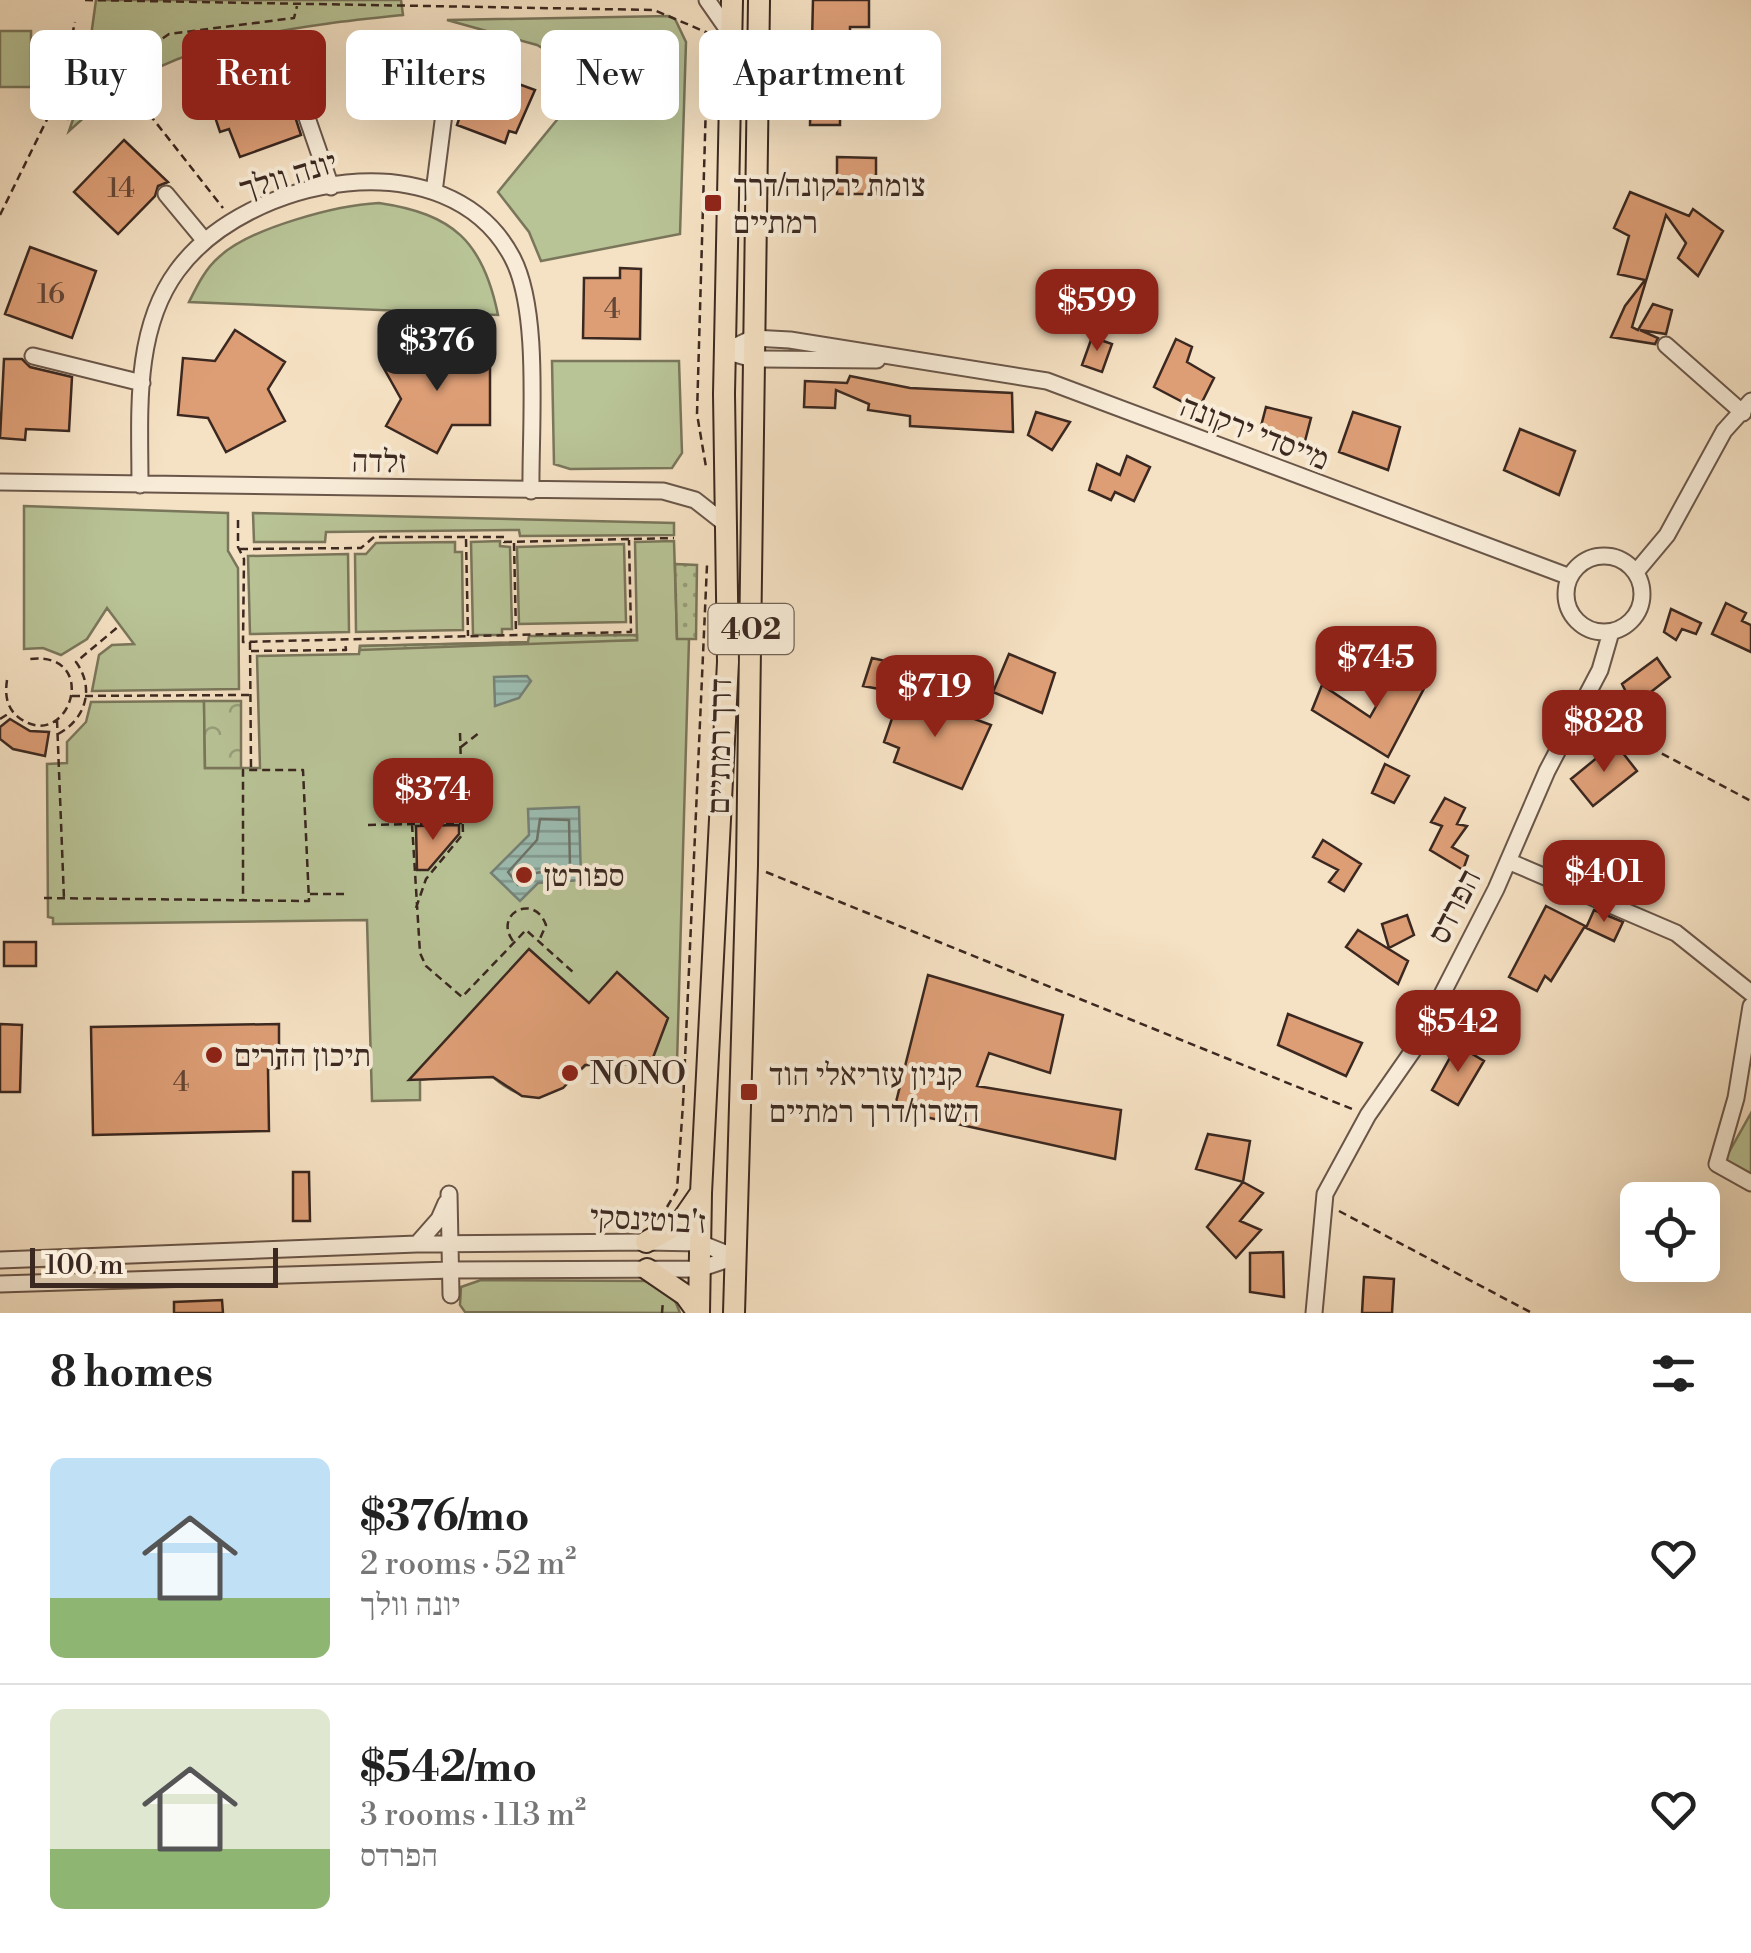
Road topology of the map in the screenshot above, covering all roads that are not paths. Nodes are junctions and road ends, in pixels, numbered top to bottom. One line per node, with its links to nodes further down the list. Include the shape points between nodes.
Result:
1 (706, 0): 4 (street)
2 (732, 0): 5 (main road, דרך רמתיים / 402)
3 (759, 0): 14 (main road, דרך רמתיים / 402)
4 (728, 30)
5 (731, 30)
6 (308, 120): 9 (street)
7 (443, 120): 10 (street)
8 (729, 120): 15 (main road, דרך רמתיים / 402)
9 (331, 187): 10 (street, יונה וולך, via 390,182); 12 (street, יונה וולך, via 234,221)
10 (434, 192): 21 (street, יונה וולך, via 467,207 493,230 525,292)
11 (166, 194): 12 (street)
12 (205, 241): 17 (street, יונה וולך, via 165,290)
13 (1666, 345): 18 (street)
14 (753, 349): 15 (street, מייסדי ירקונה); 24 (street, מייסדי ירקונה, via 916,360 1046,381); 35 (main road, דרך רמתיים / 402, via 748,865)
15 (725, 351): 22 (main road, דרך רמתיים / 402)
16 (33, 356): 17 (street)
17 (142, 383): 20 (street, יונה וולך)
18 (1747, 407): 23 (street, via 1724,431 1667,535)
19 (0, 481): 20 (street, זלדה)
20 (140, 484): 21 (street, זלדה)
21 (531, 491): 22 (street, זלדה, via 662,491 695,500)
22 (727, 525): 30 (main road, דרך רמתיים / 402, via 728,662)
23 (1636, 572): 24 (street, via 1604,556 1582,563); 25 (street, via 1642,604)
24 (1570, 577): 25 (street, via 1572,616 1592,631)
25 (1611, 632): 26 (street, הפרדס, via 1600,670)
26 (1508, 861): 27 (street, via 1676,934); 44 (street, הפרדס, via 1414,1049 1368,1115 1324,1202)
27 (1751, 994)
28 (1751, 1006): 29 (street, via 1717,1164)
29 (1751, 1183)
30 (701, 1193): 31 (main road, via 680,1223); 32 (main road, דרך רמתיים / 402)
31 (646, 1242): 32 (street, ז'בוטינסקי); 34 (street, ז'בוטינסקי)
32 (700, 1243): 35 (street, ז'בוטינסקי); 38 (main road, 402)
33 (417, 1244): 34 (street, ז'בוטינסקי); 34 (street, via 439,1220 449,1194); 36 (street, ז'בוטינסקי)
34 (450, 1244): 39 (street)
35 (735, 1257): 38 (street, ז'בוטינסקי); 43 (main road, דרך רמתיים / 402)
36 (0, 1260)
37 (647, 1269): 38 (street, ז'בוטינסקי); 39 (street, ז'בוטינסקי); 42 (main road, via 685,1295)
38 (700, 1269): 42 (main road, 402)
39 (450, 1270): 40 (street, ז'בוטינסקי); 41 (street)
40 (0, 1284)
41 (451, 1295)
42 (698, 1313)
43 (734, 1313)
44 (1314, 1313)

